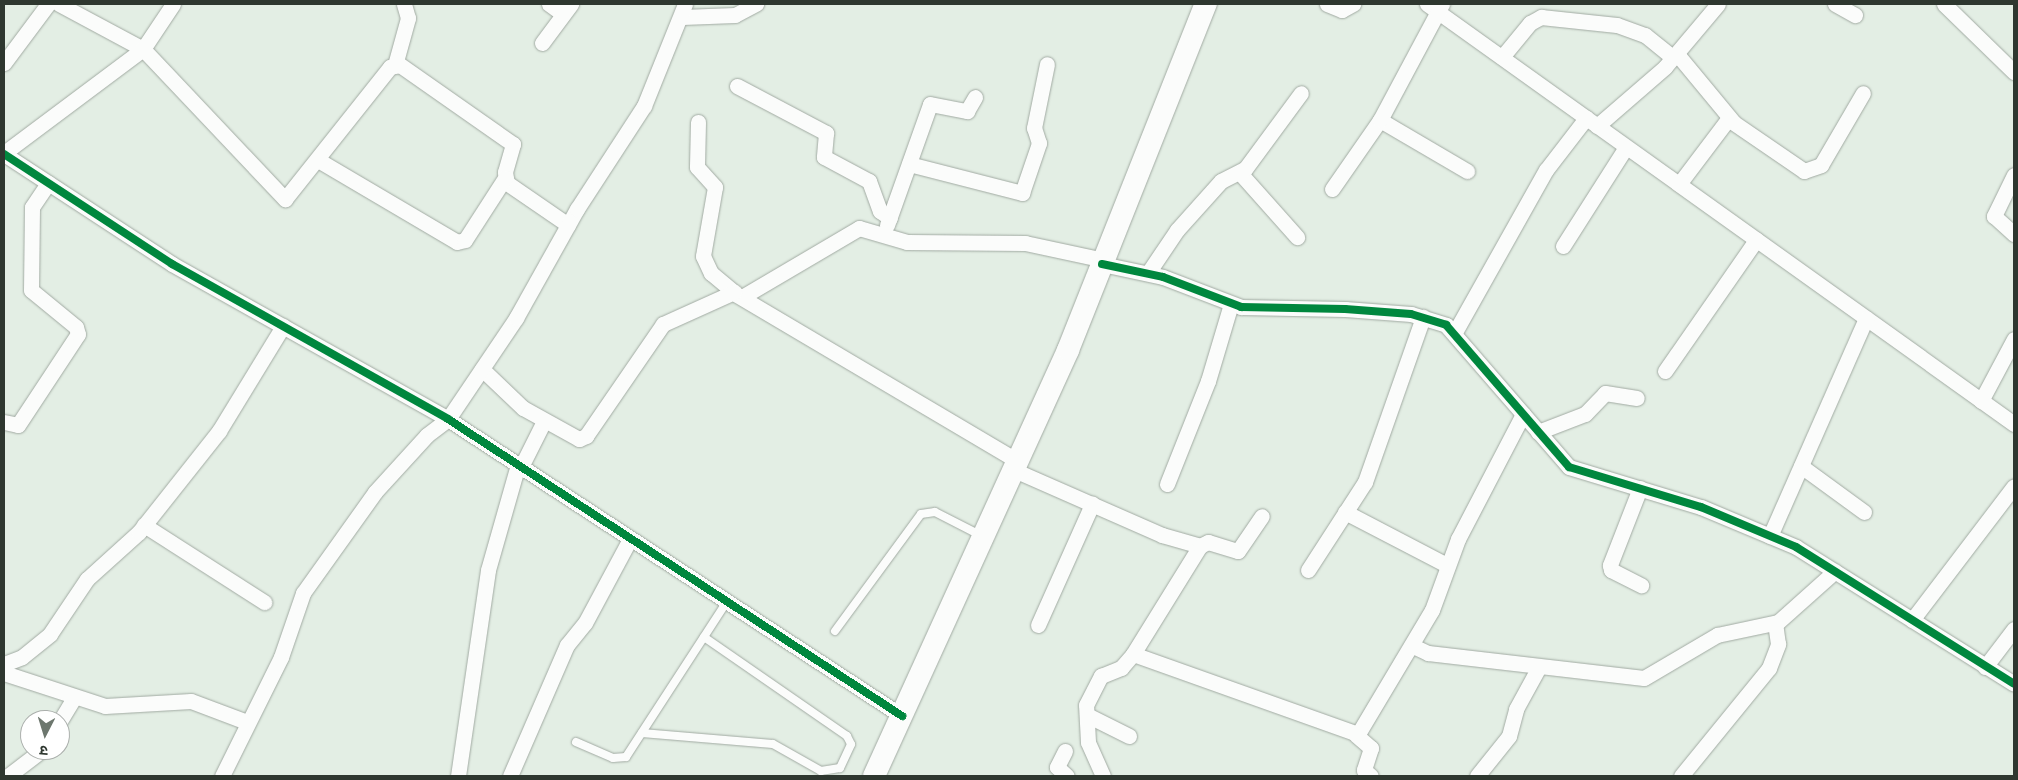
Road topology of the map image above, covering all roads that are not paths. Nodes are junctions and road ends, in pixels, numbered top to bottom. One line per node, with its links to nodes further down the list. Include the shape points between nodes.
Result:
1 (48, 4): 21 (street)
2 (59, 4): 18 (street)
3 (173, 4): 18 (street)
4 (404, 4): 23 (street, via 408,18)
5 (549, 4): 14 (street)
6 (756, 4): 15 (street, via 735,15)
7 (1206, 4): 51 (main road)
8 (1327, 4): 9 (street, via 1342,10)
9 (1353, 4)
10 (1718, 4): 19 (street)
11 (1835, 4): 16 (street)
12 (1944, 4): 24 (street)
13 (1436, 6): 20 (street); 30 (street)
14 (567, 9): 17 (street)
15 (684, 10): 45 (street, via 644,106)
16 (1855, 15)
17 (542, 43)
18 (143, 48): 34 (street); 35 (street, via 284,198)
19 (1675, 56): 20 (street, via 1645,36 1617,24 1541,17 1530,23); 29 (street); 32 (street)
20 (1502, 58): 32 (street)
21 (4, 63)
22 (1047, 64): 36 (street, via 1034,128 1039,143 1022,193)
23 (394, 65): 35 (street); 40 (street, via 514,144)
24 (2014, 72)
25 (737, 86): 44 (street, via 826,133 824,157 869,181 878,207)
26 (1301, 93): 38 (street)
27 (1863, 93): 29 (street, via 1821,166 1811,171)
28 (976, 97): 36 (street, via 966,111 930,104)
29 (1729, 118): 42 (street)
30 (1380, 120): 37 (street); 43 (street)
31 (698, 122): 53 (street, via 697,167 715,188 704,262)
32 (1592, 122): 33 (street); 58 (street, via 1546,170)
33 (1626, 147): 42 (street); 50 (street)
34 (4, 154): 41 (street)
35 (318, 160): 40 (street, via 457,242 465,240)
36 (909, 164): 44 (street)
37 (1467, 171)
38 (1240, 173): 48 (street); 52 (street, via 1222,181 1177,230)
39 (2014, 175): 46 (street, via 1994,216)
40 (505, 178): 45 (street)
41 (48, 183): 57 (street, via 172,264); 67 (street, via 32,207 31,290 76,326 78,334 18,424)
42 (1679, 184): 49 (street)
43 (1332, 189)
44 (890, 218): 47 (street)
45 (568, 225): 60 (street)
46 (2014, 234)
47 (884, 235): 51 (street, via 923,243 1025,243); 53 (street, via 868,228 852,229)
48 (1297, 237)
49 (1756, 240): 56 (street); 61 (street)
50 (1563, 246)
51 (1103, 262): 52 (street); 70 (main road)
52 (1148, 273): 54 (street)
53 (738, 295): 66 (street, via 663,324 586,436 572,438); 70 (street)
54 (1232, 304): 55 (street); 73 (street, via 1208,381)
55 (1423, 317): 58 (street); 77 (street, via 1367,476)
56 (1866, 318): 63 (street); 72 (street)
57 (283, 326): 65 (street); 80 (street, via 219,431)
58 (1455, 332): 64 (street)
59 (2014, 339): 63 (street)
60 (482, 369): 65 (street); 66 (street)
61 (1665, 371)
62 (1637, 398): 69 (street, via 1605,394 1577,419)
63 (1981, 401): 68 (street)
64 (1523, 414): 69 (street); 85 (street)
65 (448, 419): 71 (street); 108 (street, via 427,435 374,492 303,593 281,657)
66 (544, 421): 71 (street)
67 (4, 422)
68 (2014, 424)
69 (1538, 432): 75 (street, via 1569,467)
70 (1016, 465): 76 (street); 81 (main road)
71 (520, 466): 83 (street); 117 (street, via 488,570)
72 (1801, 466): 78 (street); 82 (street)
73 (1167, 484)
74 (2014, 486): 91 (street)
75 (1640, 488): 82 (street); 88 (street, via 1610,565 1611,570)
76 (1092, 504): 84 (street); 93 (street)
77 (1345, 512): 85 (street); 86 (street)
78 (1864, 512)
79 (1262, 516): 84 (street, via 1238,551 1208,542)
80 (144, 525): 89 (street); 99 (street, via 87,579 50,634 22,657)
81 (984, 536): 95 (lane, via 935,512 921,514); 107 (main road)
82 (1770, 536): 87 (street)
83 (629, 541): 90 (street); 118 (street, via 585,622 567,645)
84 (1200, 546): 98 (street)
85 (1447, 565): 97 (street, via 1440,593)
86 (1308, 570)
87 (1835, 570): 91 (street); 92 (street)
88 (1641, 585)
89 (264, 602)
90 (726, 603): 96 (lane); 107 (street)
91 (1912, 620): 101 (street)
92 (1775, 623): 100 (street, via 1717,634 1644,678); 124 (street, via 1778,644 1769,668)
93 (1038, 625)
94 (2014, 628): 101 (street)
95 (835, 632)
96 (704, 637): 109 (lane); 109 (lane, via 847,736 851,744 840,768 821,771 773,744)
97 (1413, 646): 100 (street, via 1428,653); 110 (street)
98 (1134, 654): 106 (street, via 1121,668 1101,676 1086,705); 110 (street)
99 (4, 664)
100 (1539, 667): 123 (street, via 1516,709 1509,736)
101 (1985, 667): 103 (street)
102 (4, 673): 104 (street)
103 (2014, 684)
104 (74, 698): 105 (street); 108 (street, via 118,707 191,701)
105 (67, 710)
106 (1087, 715): 111 (street); 121 (street, via 1088,742)
107 (902, 716): 119 (main road)
108 (247, 722): 116 (street)
109 (642, 733): 112 (lane, via 626,757 620,759)
110 (1356, 735): 122 (street, via 1371,748 1364,770)
111 (1129, 736)
112 (576, 742)
113 (1065, 751): 120 (street, via 1057,767)
114 (29, 760): 115 (street)
115 (8, 776)
116 (222, 776)
117 (458, 776)
118 (510, 776)
119 (874, 776)
120 (1067, 776)
121 (1103, 776)
122 (1371, 776)
123 (1477, 776)
124 (1681, 776)

